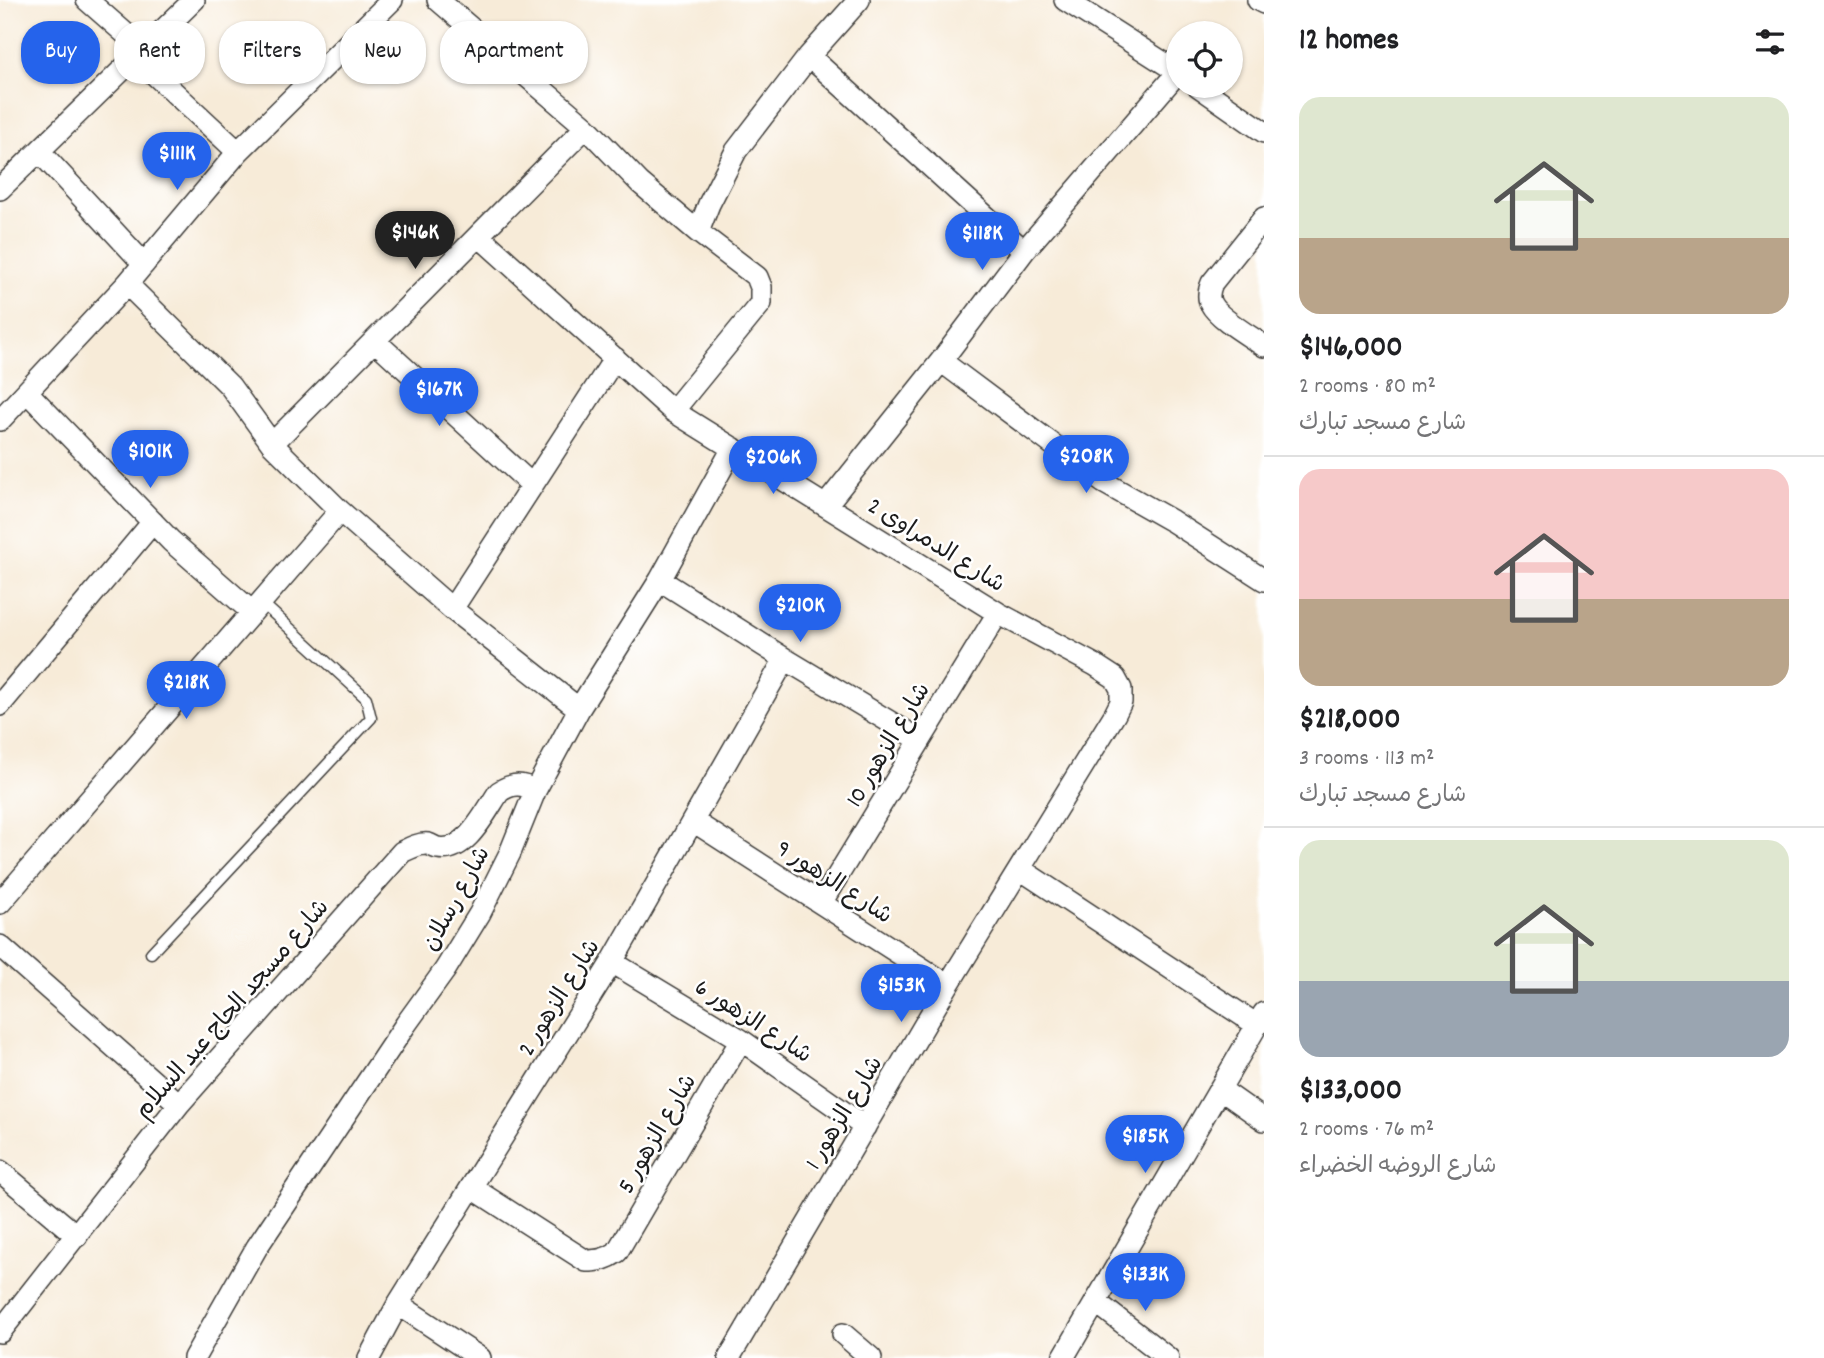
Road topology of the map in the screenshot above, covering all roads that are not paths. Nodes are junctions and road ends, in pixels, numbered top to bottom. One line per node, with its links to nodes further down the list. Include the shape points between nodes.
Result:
1 (87, 0): 10 (street)
2 (194, 0): 9 (street)
3 (392, 0): 20 (street)
4 (438, 0): 17 (street)
5 (859, 0): 11 (street)
6 (1065, 0): 12 (street)
7 (1258, 0): 8 (street)
8 (1264, 3)
9 (172, 21)
10 (114, 28)
11 (809, 57): 23 (street, via 736,151); 25 (street)
12 (1166, 64)
13 (114, 78): 19 (street)
14 (170, 84): 20 (street)
15 (1166, 86): 25 (street)
16 (1215, 98): 18 (street)
17 (586, 127): 23 (street, via 640,183); 24 (street)
18 (1264, 132)
19 (39, 151): 21 (street); 26 (street)
20 (238, 152): 26 (street)
21 (0, 189)
22 (1264, 218): 29 (street, via 1208,293 1217,312)
23 (698, 232): 33 (street, via 757,277 761,303)
24 (479, 236): 28 (street); 30 (street, شارع الدمراوى 2)
25 (1024, 251): 31 (street)
26 (144, 264): 27 (street)
27 (127, 284): 32 (street); 35 (street, via 230,386)
28 (375, 341): 35 (street); 37 (street)
29 (1264, 346)
30 (615, 358): 33 (street, شارع الدمراوى 2); 37 (street)
31 (941, 361): 38 (street); 42 (street, via 1103,482)
32 (27, 392): 34 (street); 40 (street)
33 (673, 411): 36 (street, شارع الدمراوى 2)
34 (0, 420)
35 (272, 444): 39 (street)
36 (733, 448): 38 (street, شارع الدمراوى 2); 41 (street, شارع رسلان)
37 (532, 485): 44 (street)
38 (826, 505): 45 (street, شارع الدمراوى 2)
39 (340, 511): 43 (street); 44 (street)
40 (153, 522): 43 (street); 47 (street)
41 (660, 580): 46 (street); 48 (street, شارع رسلان)
42 (1264, 580)
43 (256, 607): 54 (street); 57 (lane, via 366,698 371,718)
44 (452, 610): 48 (street)
45 (998, 613): 49 (street, شارع الدمراوى 2, via 1115,678 1121,690); 50 (street, شارع الزهور 10)
46 (785, 659): 50 (street); 52 (street, شارع الزهور 2)
47 (0, 705)
48 (579, 709): 51 (street, شارع رسلان)
49 (1115, 714): 53 (street, شارع الزهور 1)
50 (920, 740): 55 (street, شارع الزهور 10)
51 (535, 790): 63 (street, شارع مسجد الحاج عبد السلام, via 527,785 507,786 461,843 451,848 414,845 402,852); 73 (street, شارع رسلان, via 480,912 257,1247)
52 (693, 821): 55 (street, شارع الزهور 9); 58 (street, شارع الزهور 2)
53 (1020, 869): 59 (street, شارع الزهور 1); 60 (street)
54 (0, 903)
55 (821, 903): 59 (street, شارع الزهور 9)
56 (0, 946): 63 (street)
57 (151, 953)
58 (612, 961): 61 (street, شارع الزهور 6); 67 (street, شارع الزهور 2)
59 (948, 985): 65 (street, شارع الزهور 1)
60 (1261, 1019): 62 (street)
61 (741, 1040): 65 (street, شارع الزهور 6); 67 (street, شارع الزهور 5, via 617,1252 608,1258 586,1261)
62 (1220, 1089): 64 (street); 69 (street)
63 (179, 1104): 68 (street, شارع مسجد الحاج عبد السلام)
64 (1264, 1120)
65 (865, 1127): 76 (street, شارع الزهور 1)
66 (0, 1171): 68 (street)
67 (471, 1186): 70 (street, شارع الزهور 2)
68 (77, 1236): 71 (street, شارع مسجد الحاج عبد السلام)
69 (1096, 1302): 78 (street); 79 (street)
70 (398, 1304): 74 (street, شارع الزهور 2); 75 (street)
71 (0, 1332)
72 (843, 1334): 77 (street)
73 (194, 1358)
74 (369, 1358)
75 (480, 1358)
76 (729, 1358)
77 (871, 1358)
78 (1063, 1358)
79 (1168, 1358)

